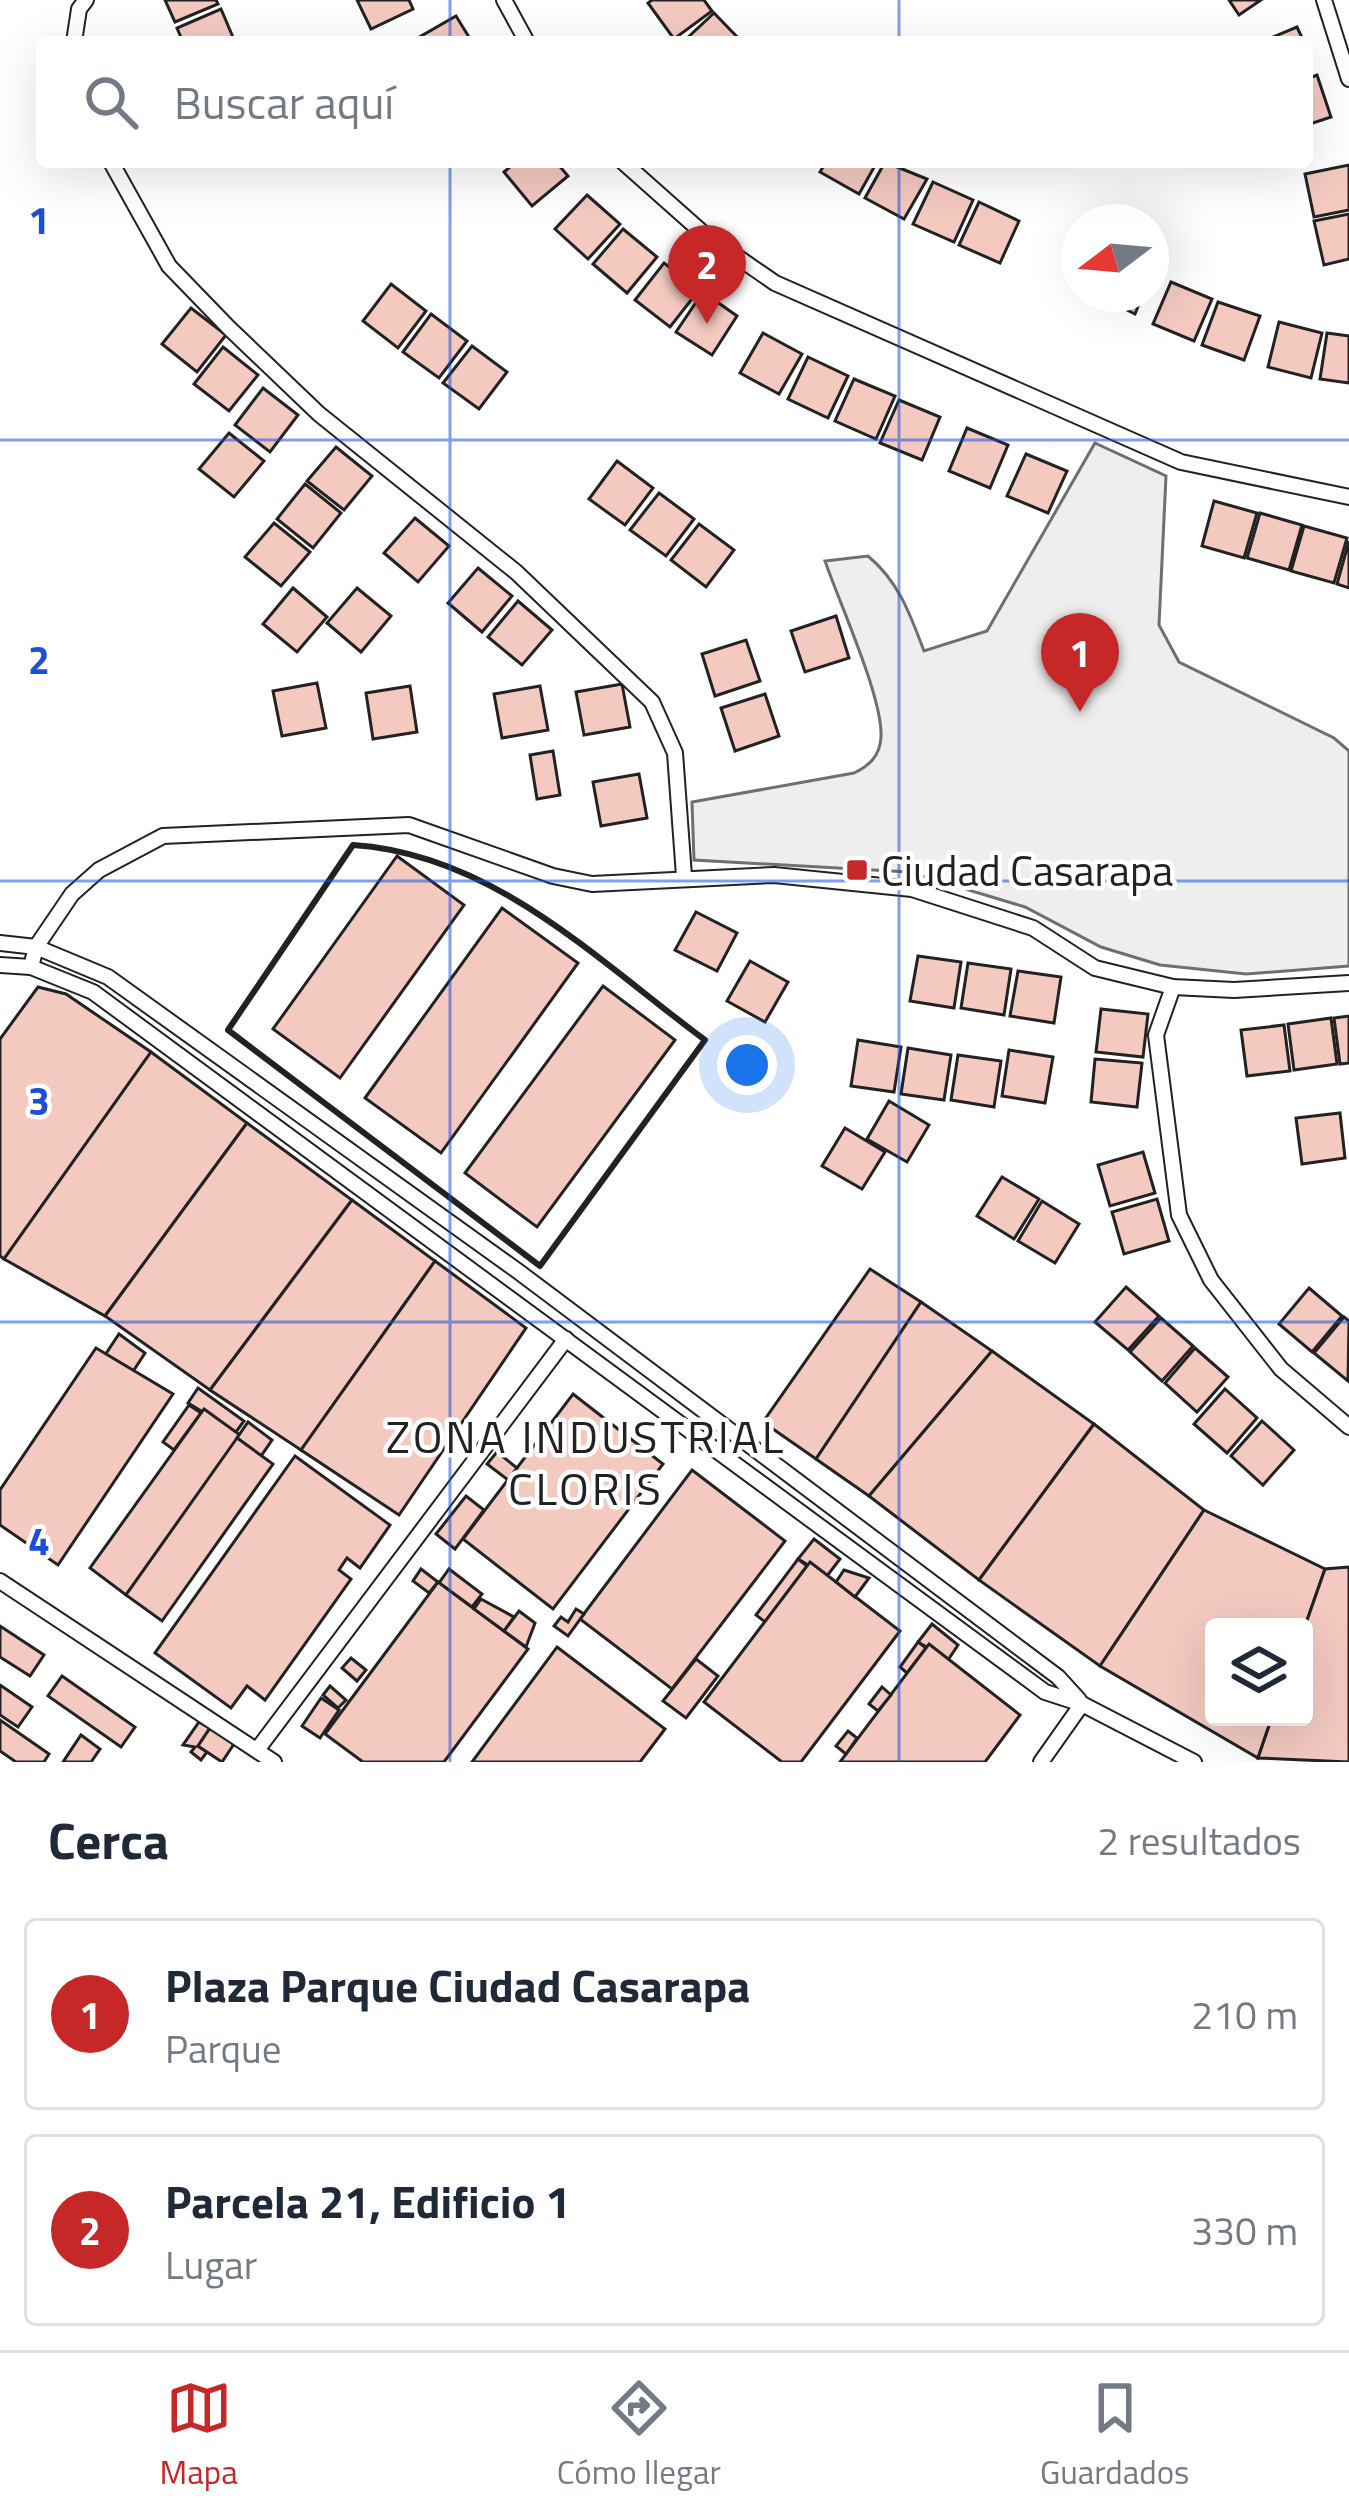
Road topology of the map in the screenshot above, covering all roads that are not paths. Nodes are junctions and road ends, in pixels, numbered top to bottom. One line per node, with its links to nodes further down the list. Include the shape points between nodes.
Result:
1 (86, 0): 4 (street)
2 (505, 0): 5 (street)
3 (1324, 0): 6 (street)
4 (75, 36)
5 (524, 36)
6 (1349, 80)
7 (114, 168): 10 (street, via 169,266 229,328 319,414 532,586 652,702 675,753)
8 (630, 168): 9 (street, via 775,283 1180,462)
9 (1349, 496)
10 (684, 876): 12 (street, via 592,884 409,825 163,836 99,870); 16 (street, via 774,875 912,889 1034,928 1095,968)
11 (0, 943): 12 (street)
12 (36, 946): 14 (street); 20 (street, via 108,977 519,1272 1058,1677)
13 (0, 964): 14 (street)
14 (31, 967): 17 (street, via 93,992)
15 (1349, 982): 16 (street)
16 (1173, 987): 18 (street, via 1156,1035 1179,1215 1211,1280 1281,1369)
17 (566, 1339): 20 (street, via 1045,1692); 21 (street)
18 (1349, 1426)
19 (0, 1581): 21 (street)
20 (1082, 1704): 23 (street); 24 (street)
21 (257, 1750): 22 (street)
22 (274, 1762)
23 (1041, 1762)
24 (1194, 1762)

